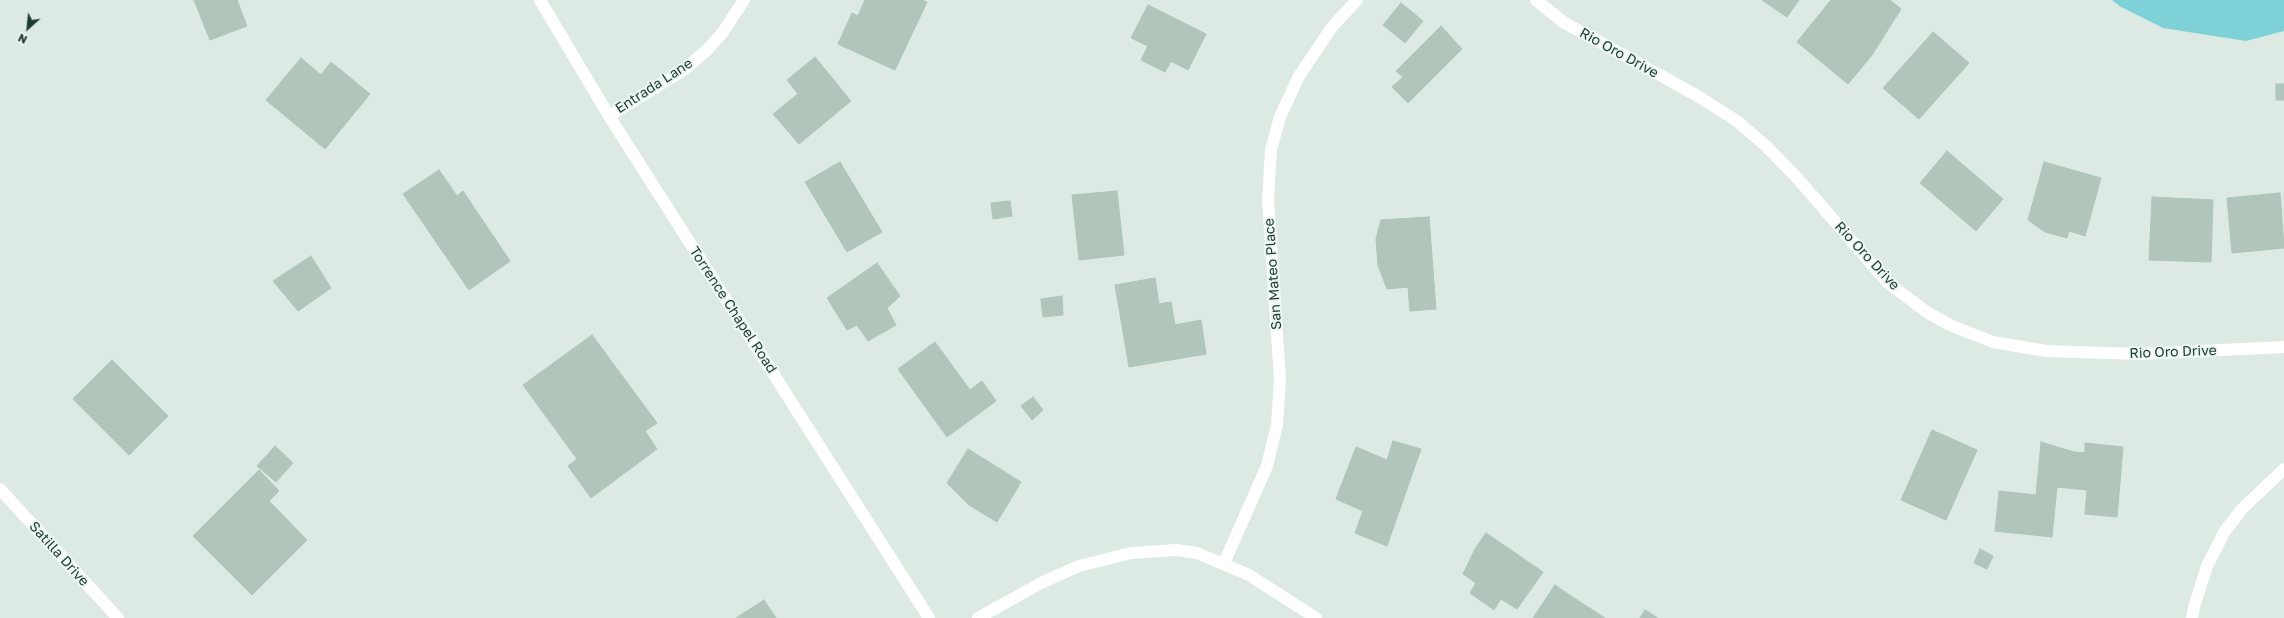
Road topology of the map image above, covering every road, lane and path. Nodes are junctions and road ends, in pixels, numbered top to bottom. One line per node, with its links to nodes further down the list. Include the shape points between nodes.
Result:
1 (540, 0): 5 (street, Torrence Chapel Road)
2 (744, 0): 5 (street, Entrada Lane, via 708,50 684,70)
3 (1357, 0): 9 (street, San Mateo Place, via 1332,27 1299,76 1280,117 1271,150 1268,200 1280,379 1277,425 1267,466)
4 (1536, 0): 6 (street, Rio Oro Drive, via 1563,22 1696,95 1737,121 1799,180 1888,283 1952,326 1993,342 2046,351 2140,354)
5 (609, 116): 11 (street, Torrence Chapel Road)
6 (2284, 346)
7 (2284, 469): 14 (street, via 2242,509 2225,531 2207,566)
8 (0, 489): 10 (street, Satilla Drive)
9 (1224, 563): 12 (street, via 1197,553 1176,550 1131,553 1079,566 1041,583); 13 (street, via 1249,575)
10 (118, 618)
11 (929, 618)
12 (978, 618)
13 (1316, 618)
14 (2192, 618)

